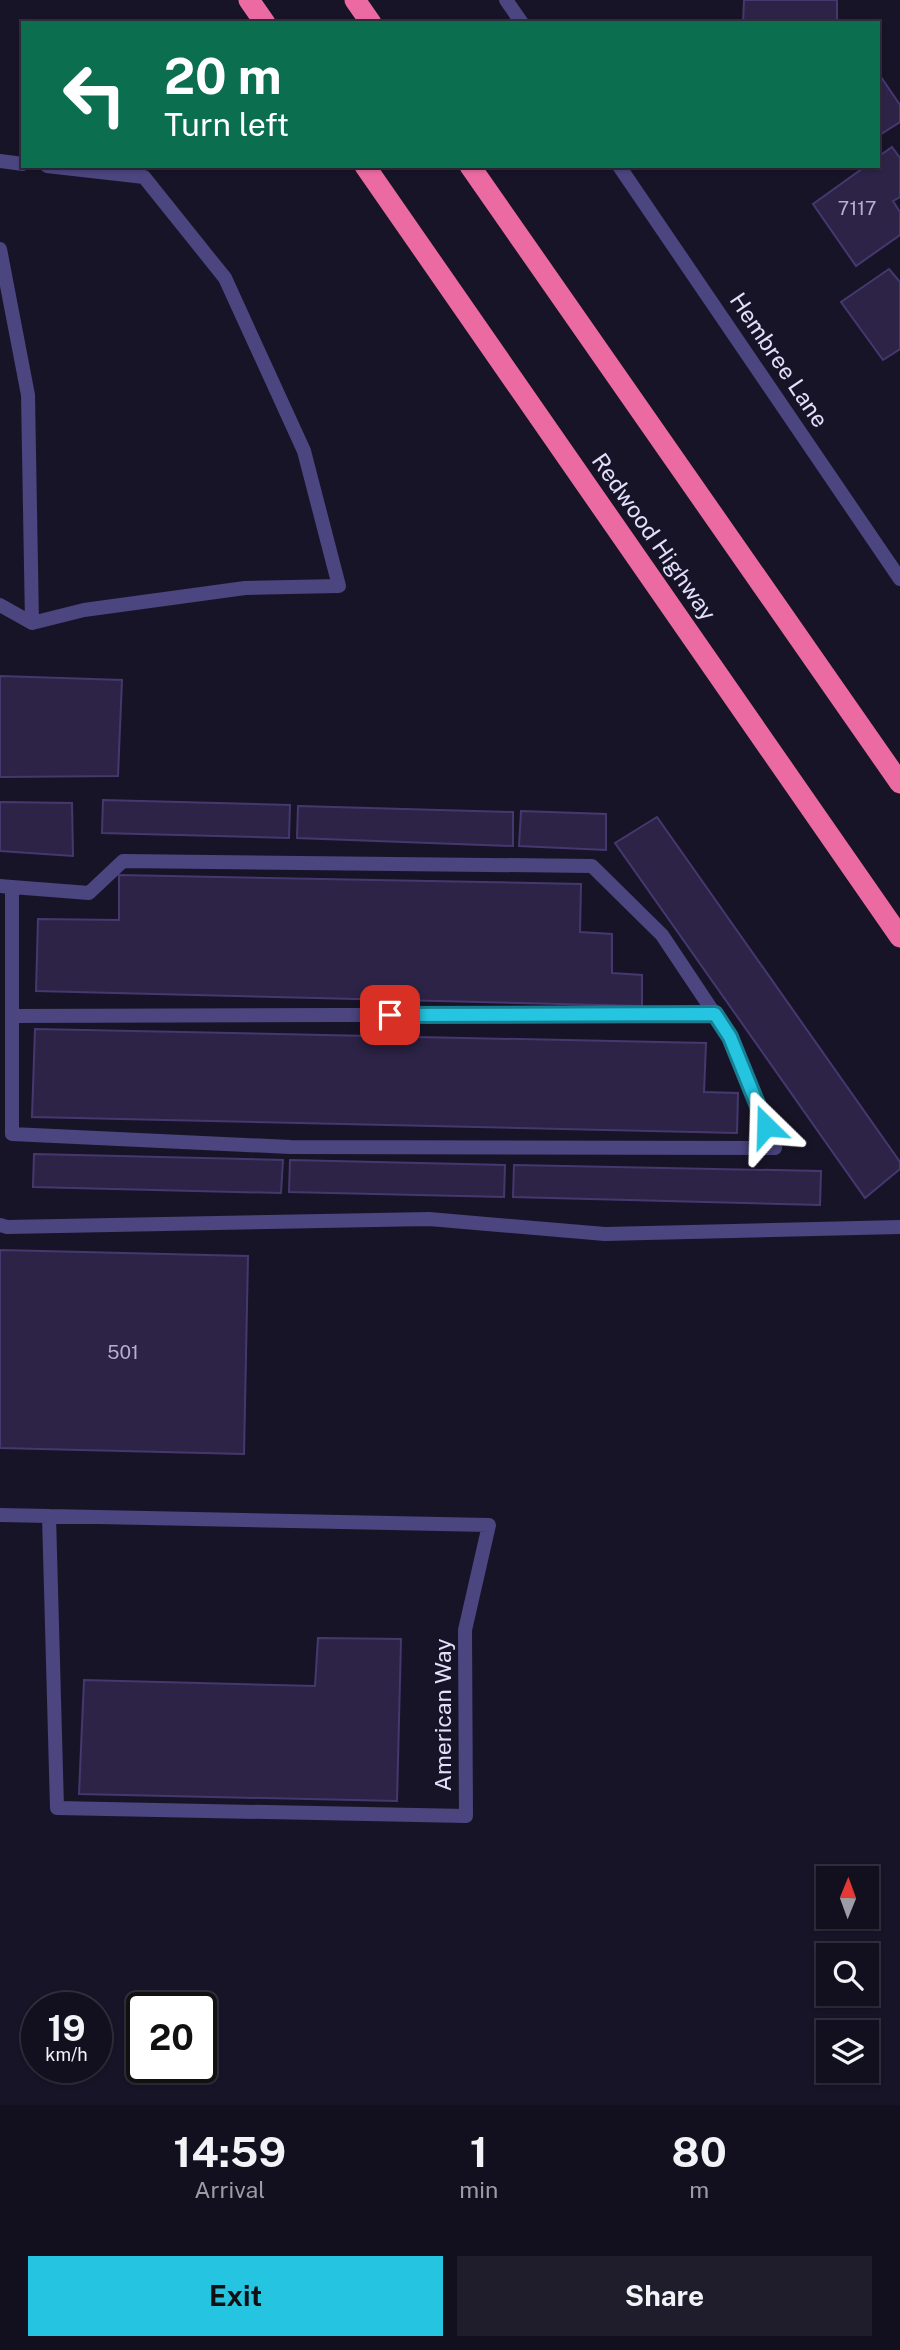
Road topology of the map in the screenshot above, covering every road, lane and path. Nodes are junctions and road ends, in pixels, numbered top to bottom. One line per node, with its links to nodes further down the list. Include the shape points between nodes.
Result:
1 (249, 0): 4 (highway)
2 (355, 0): 5 (highway)
3 (506, 0): 6 (street)
4 (264, 21)
5 (369, 21)
6 (521, 21)
7 (0, 161): 8 (street)
8 (21, 164)
9 (65, 168): 16 (street, via 144,177 225,278 304,451 339,586 245,588 84,610)
10 (366, 168): 19 (highway, Redwood Highway)
11 (471, 168): 17 (highway)
12 (620, 168): 14 (street, Hembree Lane)
13 (0, 249): 16 (street, via 28,395)
14 (900, 579)
15 (0, 605): 16 (street)
16 (32, 623)
17 (900, 783)
18 (6, 886): 20 (street, via 89,892 123,861 592,866 662,936); 21 (street)
19 (900, 937)
20 (715, 1014): 21 (street); 21 (street, via 730,1037 775,1148 290,1147 12,1134)
21 (12, 1016)
22 (0, 1225): 23 (street, via 429,1219 604,1234)
23 (900, 1227)
24 (0, 1515): 25 (street, American Way)
25 (49, 1516): 25 (street, American Way, via 489,1525 465,1630 466,1816 57,1808)

